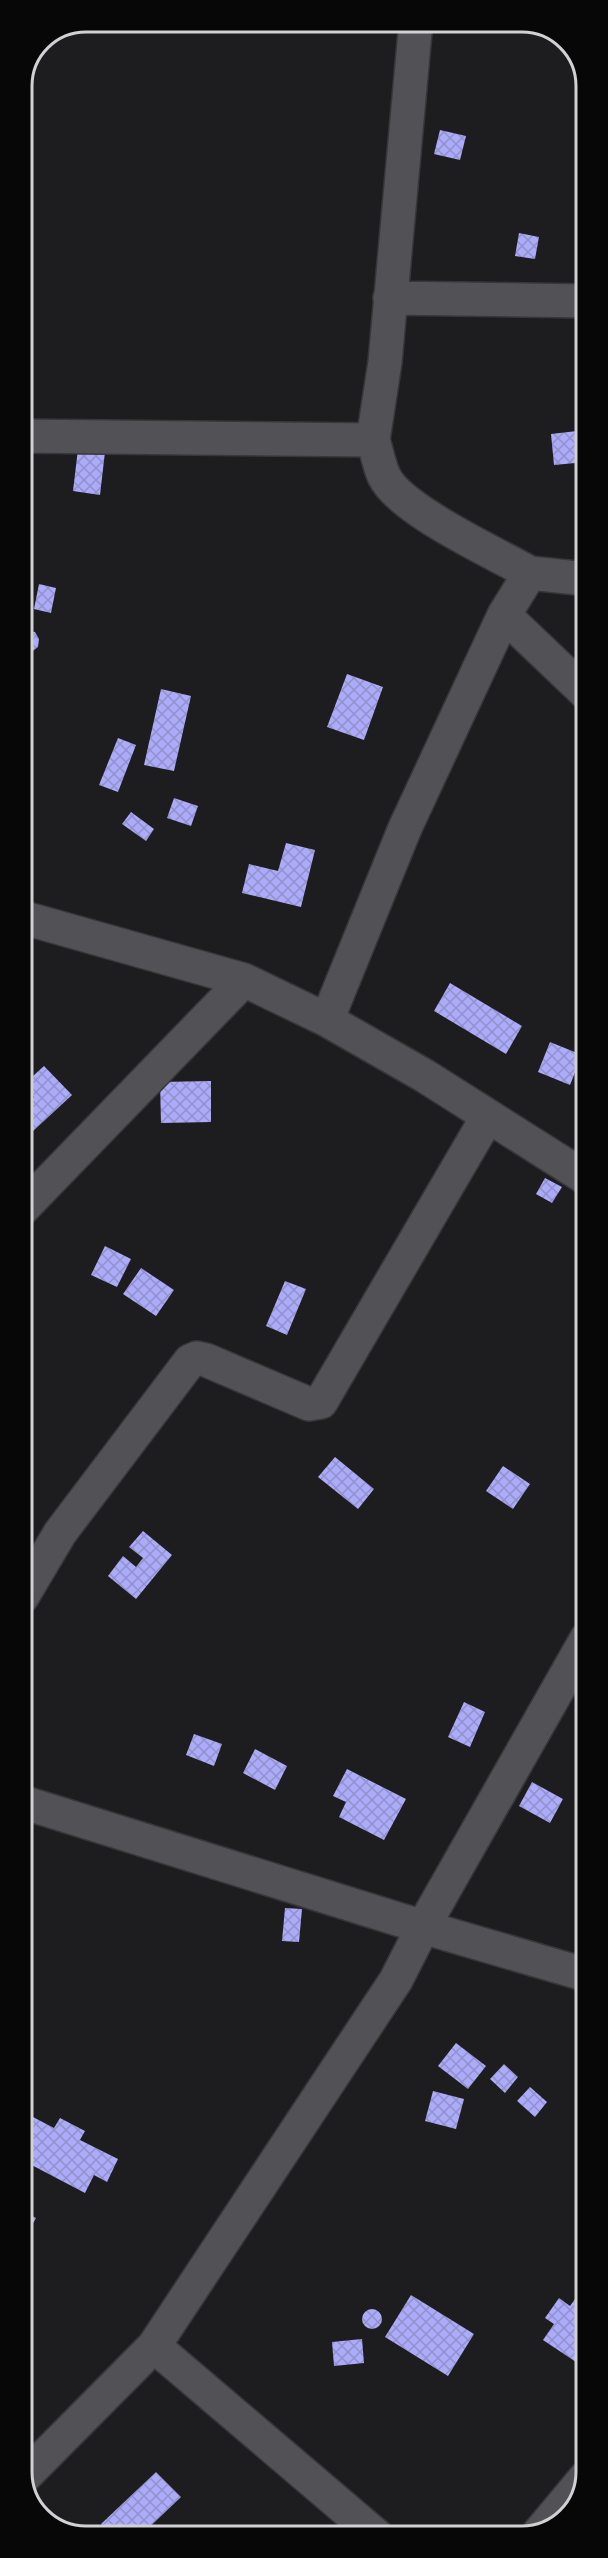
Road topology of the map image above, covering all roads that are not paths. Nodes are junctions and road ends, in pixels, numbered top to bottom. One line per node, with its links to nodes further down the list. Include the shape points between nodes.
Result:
1 (415, 32): 2 (street)
2 (390, 298): 3 (street); 5 (street)
3 (576, 301)
4 (32, 436): 5 (street)
5 (374, 440): 6 (street, via 384,477 399,496)
6 (530, 573): 7 (street); 8 (street)
7 (576, 578)
8 (504, 615): 9 (street); 12 (street, via 405,828)
9 (576, 683)
10 (32, 920): 11 (street)
11 (244, 980): 12 (street); 15 (street)
12 (327, 1020): 13 (street)
13 (488, 1116): 14 (street); 16 (street, via 321,1402 309,1404 206,1360 190,1361 60,1533)
14 (576, 1172)
15 (32, 1199)
16 (32, 1580)
17 (576, 1657): 19 (street)
18 (32, 1805): 19 (street)
19 (423, 1928): 20 (street); 21 (street, via 396,1980)
20 (576, 1972)
21 (154, 2346): 22 (street); 25 (street)
22 (32, 2469)
23 (572, 2493): 24 (street)
24 (553, 2516)
25 (365, 2526)

